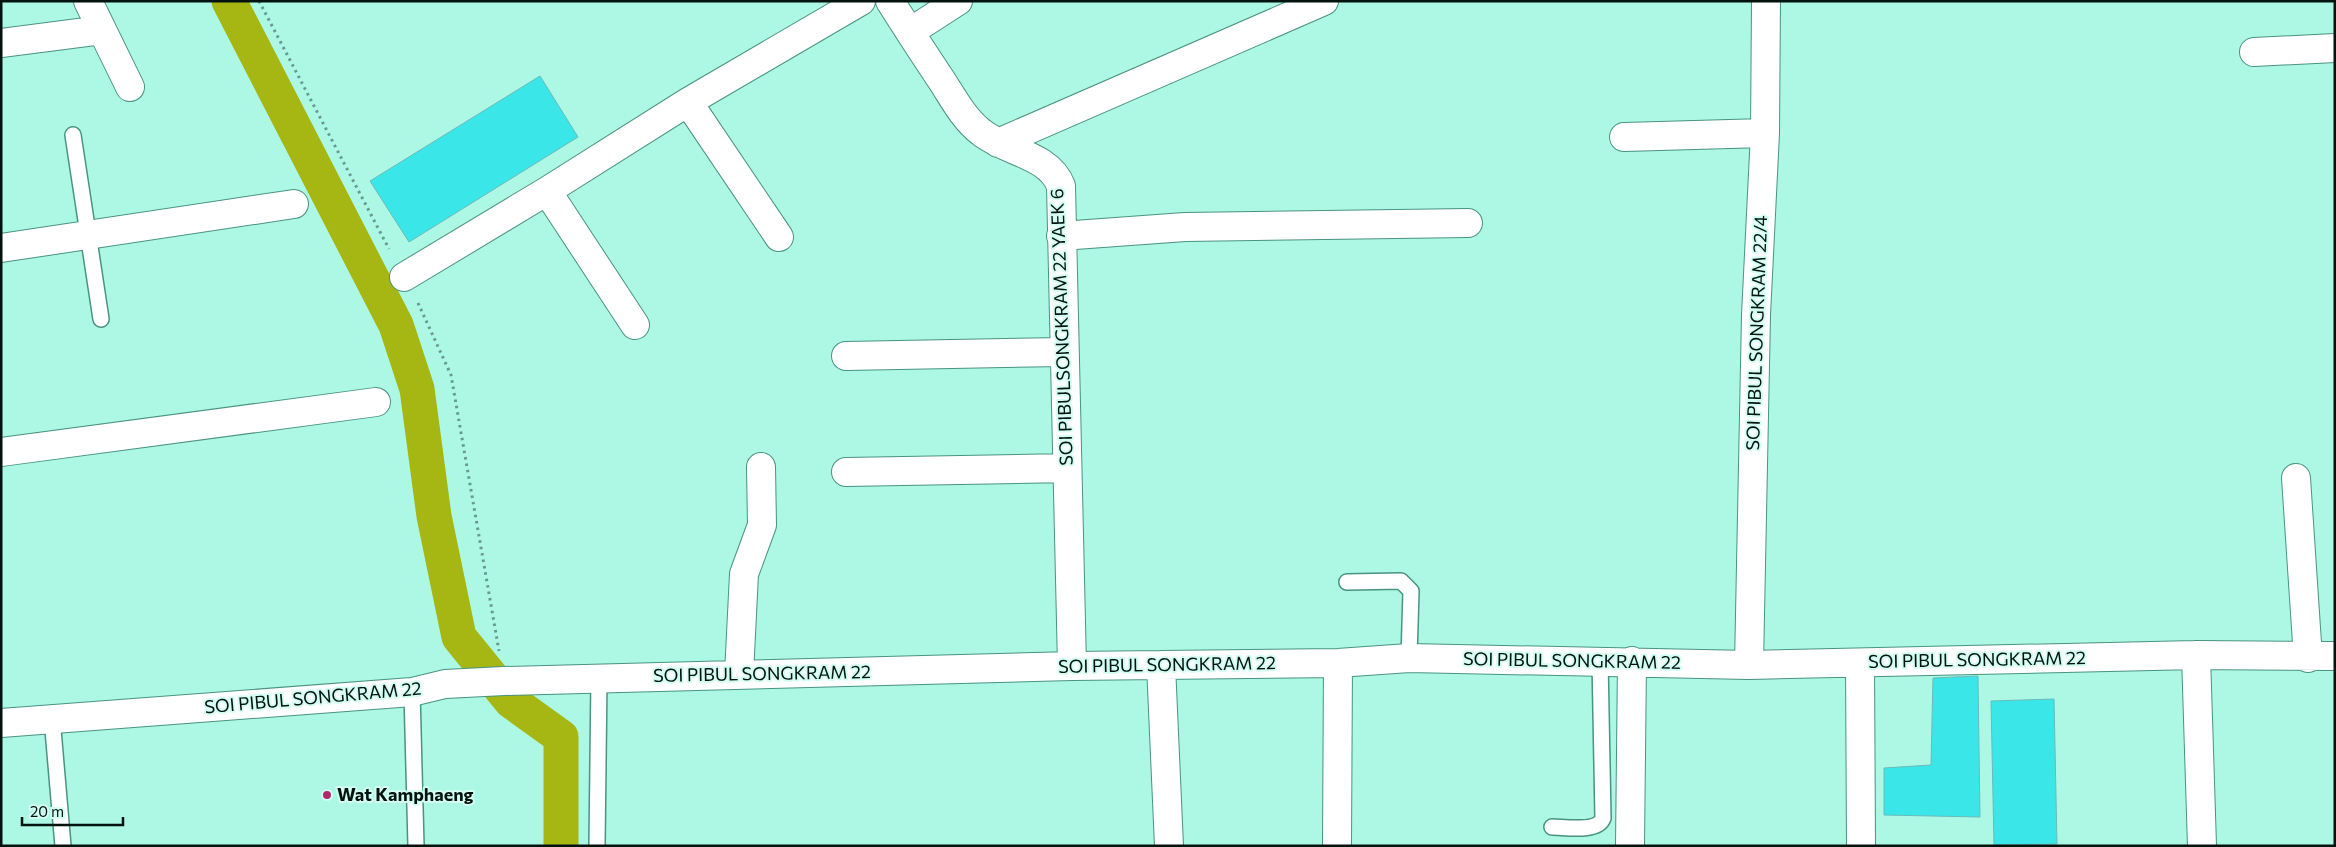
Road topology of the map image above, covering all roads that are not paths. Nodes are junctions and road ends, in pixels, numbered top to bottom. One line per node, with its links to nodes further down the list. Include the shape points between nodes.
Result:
1 (88, 1): 7 (street)
2 (861, 1): 13 (street)
3 (890, 1): 8 (street, SOI PIBULSONGKRAM 22 YAEK 6)
4 (958, 1): 8 (street)
5 (1324, 1): 17 (street)
6 (1766, 1): 14 (street, SOI PIBUL SONGKRAM 22/4)
7 (102, 30): 9 (street); 12 (street)
8 (910, 32): 17 (street, SOI PIBULSONGKRAM 22 YAEK 6, via 963,113 980,132)
9 (1, 44)
10 (2335, 48): 11 (street)
11 (2254, 52)
12 (130, 87)
13 (688, 102): 18 (street); 22 (street)
14 (1765, 134): 16 (street); 46 (street, SOI PIBUL SONGKRAM 22/4, via 1756,315)
15 (73, 135): 21 (lane)
16 (1624, 137)
17 (998, 144): 23 (street, SOI PIBULSONGKRAM 22 YAEK 6, via 1037,160 1057,177 1063,205)
18 (548, 191): 25 (street); 27 (street)
19 (294, 204): 21 (street)
20 (1468, 223): 23 (street, via 1185,227)
21 (88, 233): 24 (street); 26 (lane)
22 (778, 236)
23 (1062, 236): 28 (street, SOI PIBULSONGKRAM 22 YAEK 6)
24 (1, 248)
25 (404, 277)
26 (101, 319)
27 (635, 326)
28 (1064, 352): 29 (street); 33 (street, SOI PIBULSONGKRAM 22 YAEK 6)
29 (846, 356)
30 (376, 402): 31 (street)
31 (1, 452)
32 (761, 467): 48 (street, via 762,525 744,574)
33 (1067, 468): 34 (street); 47 (street, SOI PIBULSONGKRAM 22 YAEK 6)
34 (846, 472)
35 (2296, 478): 40 (street)
36 (1347, 582): 39 (lane, via 1401,581 1408,586 1411,591)
37 (2196, 654): 40 (street, SOI PIBUL SONGKRAM 22); 44 (street, SOI PIBUL SONGKRAM 22); 61 (street)
38 (2335, 656): 40 (street, SOI PIBUL SONGKRAM 22)
39 (1409, 658): 41 (street, SOI PIBUL SONGKRAM 22); 43 (street, SOI PIBUL SONGKRAM 22)
40 (2308, 658)
41 (1600, 660): 42 (street, SOI PIBUL SONGKRAM 22); 53 (lane, via 1603,818 1594,827)
42 (1632, 661): 46 (street, SOI PIBUL SONGKRAM 22); 59 (street)
43 (1338, 663): 45 (street, SOI PIBUL SONGKRAM 22); 58 (street)
44 (1860, 663): 46 (street, SOI PIBUL SONGKRAM 22); 60 (street)
45 (1161, 665): 47 (street, SOI PIBUL SONGKRAM 22); 57 (street)
46 (1749, 665)
47 (1072, 666): 48 (street, SOI PIBUL SONGKRAM 22)
48 (739, 674): 49 (street, SOI PIBUL SONGKRAM 22)
49 (599, 678): 50 (street, SOI PIBUL SONGKRAM 22, via 445,684); 56 (lane)
50 (412, 692): 51 (street, SOI PIBUL SONGKRAM 22); 55 (lane)
51 (52, 718): 52 (street, SOI PIBUL SONGKRAM 22); 54 (lane)
52 (1, 723)
53 (1552, 827)
54 (63, 846)
55 (416, 846)
56 (597, 846)
57 (1169, 846)
58 (1337, 846)
59 (1630, 846)
60 (1861, 846)
61 (2202, 846)

